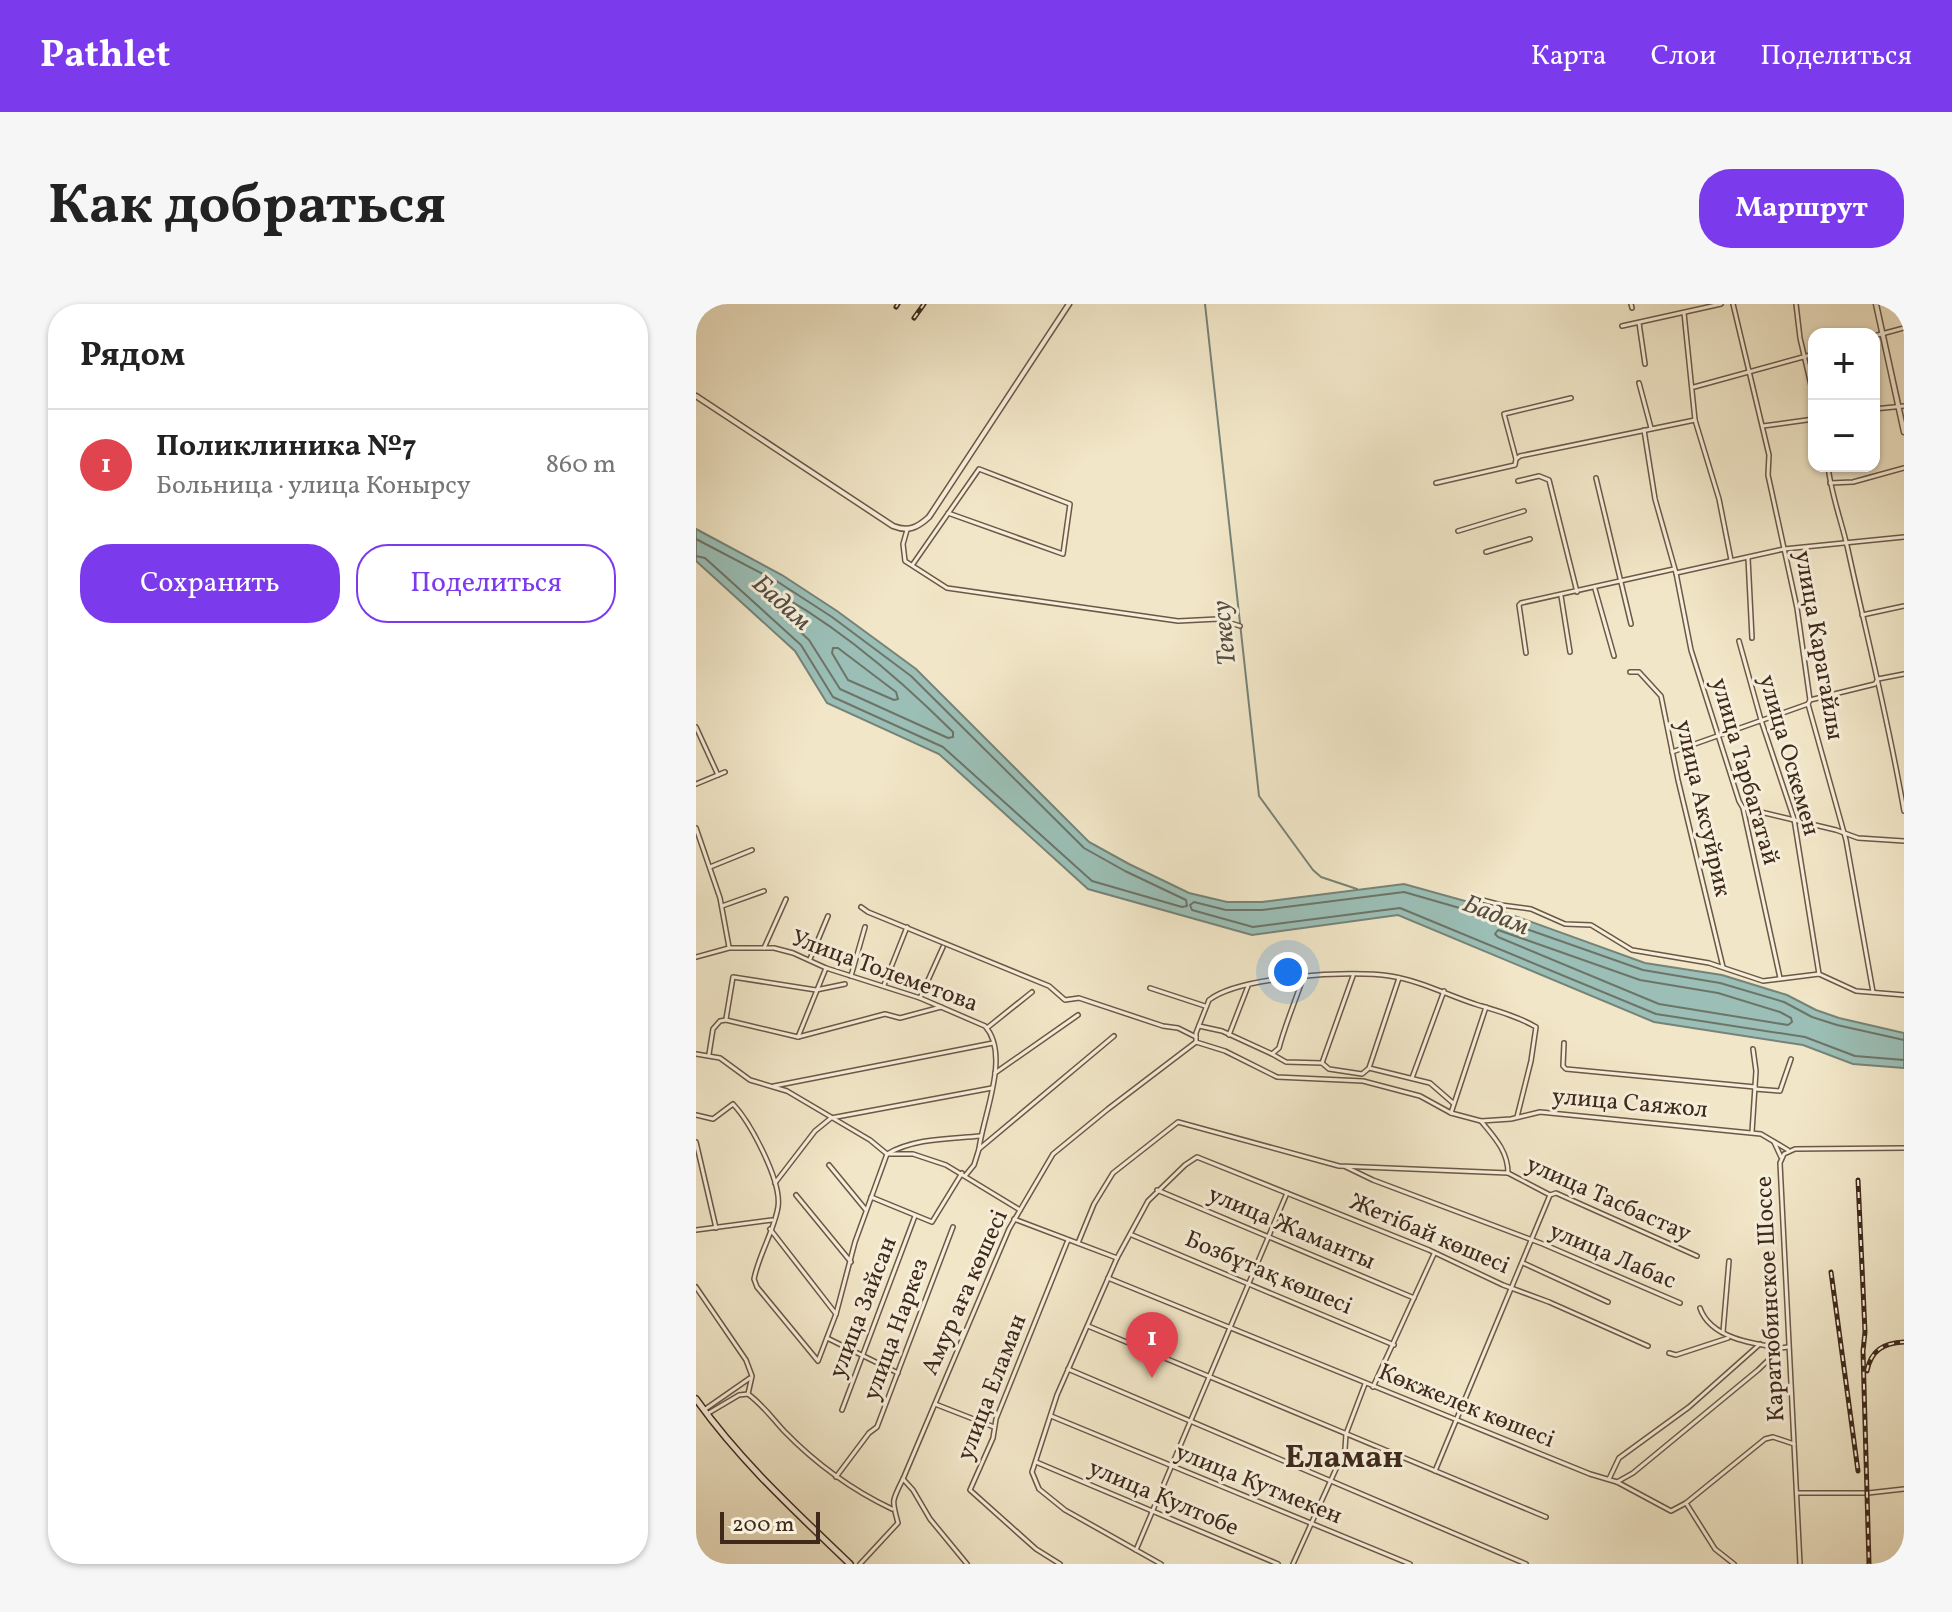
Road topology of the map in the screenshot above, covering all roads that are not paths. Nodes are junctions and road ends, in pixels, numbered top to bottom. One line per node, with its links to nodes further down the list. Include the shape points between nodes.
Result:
1 (1069, 304): 38 (street, via 929,517)
2 (1721, 304): 6 (street)
3 (1733, 304): 16 (street, улица Карагайлы)
4 (1796, 304): 13 (street)
5 (1876, 304): 11 (street)
6 (1713, 305): 7 (street)
7 (1684, 313): 8 (street); 18 (street)
8 (1639, 323): 9 (street); 14 (street)
9 (1622, 326)
10 (1904, 328): 11 (street)
11 (1882, 333): 21 (street)
12 (1808, 355): 13 (street)
13 (1805, 356): 15 (street); 16 (street)
14 (1645, 364)
15 (1808, 370)
16 (1751, 371): 18 (street); 25 (street, улица Карагайлы)
17 (1639, 383): 26 (street)
18 (1693, 388): 23 (street)
19 (696, 396): 38 (street, via 893,526)
20 (1571, 398): 29 (street, via 1504,414)
21 (1901, 406): 22 (street); 28 (street)
22 (1880, 408)
23 (1695, 420): 26 (street); 46 (street)
24 (1808, 420): 25 (street)
25 (1763, 426): 43 (street, улица Карагайлы)
26 (1651, 428): 27 (street)
27 (1644, 430): 29 (street); 48 (street, улица Тарбагатай, via 1655,499)
28 (1904, 432)
29 (1516, 459): 34 (street, via 1515,465)
30 (1904, 468): 35 (street)
31 (1829, 472): 35 (street)
32 (1596, 478): 49 (street)
33 (1518, 481): 51 (street, via 1539,476 1549,480)
34 (1436, 483)
35 (1830, 483): 42 (street)
36 (1524, 511): 39 (street)
37 (948, 513): 37 (street, via 979,469 1070,504 1063,554); 47 (street)
38 (907, 530): 47 (street, via 903,553)
39 (1458, 531)
40 (1904, 537): 42 (street)
41 (1530, 539): 44 (street)
42 (1847, 544): 43 (street); 54 (street)
43 (1784, 549): 45 (street); 65 (street, улица Карагайлы)
44 (1486, 552)
45 (1748, 558): 46 (street); 57 (street)
46 (1731, 560): 48 (street)
47 (913, 564): 56 (street, via 947,588 1178,621 1218,619)
48 (1675, 571): 49 (street); 68 (street, улица Тарбагатай, via 1691,650)
49 (1621, 582): 50 (street); 55 (street)
50 (1595, 589): 51 (street); 61 (street)
51 (1577, 592): 52 (street)
52 (1561, 595): 59 (street); 60 (street, via 1519,605)
53 (1904, 606): 54 (street)
54 (1862, 615): 64 (street)
55 (1631, 624)
56 (1240, 626)
57 (1752, 638)
58 (1739, 641): 66 (street, улица Оскемен)
59 (1570, 652)
60 (1526, 653)
61 (1614, 656)
62 (1630, 672): 69 (street, улица Аксуйрик, via 1639,672 1661,696)
63 (1904, 674): 64 (street)
64 (1878, 679): 65 (street); 72 (street)
65 (1809, 702): 66 (street); 78 (street, улица Карагайлы)
66 (1761, 720): 68 (street); 76 (street, улица Оскемен)
67 (696, 727): 71 (street)
68 (1717, 735): 69 (street); 74 (street, улица Тарбагатай)
69 (1672, 752): 95 (street, улица Аксуйрик)
70 (725, 772): 71 (street)
71 (718, 775): 73 (street)
72 (1902, 782): 75 (street)
73 (696, 784)
74 (1743, 808): 76 (street); 102 (street, улица Тарбагатай)
75 (1904, 811)
76 (1794, 819): 78 (street); 97 (street, улица Оскемен)
77 (696, 828): 81 (street)
78 (1844, 834): 79 (street); 110 (street, улица Карагайлы)
79 (1904, 841)
80 (752, 850): 81 (street)
81 (710, 867): 85 (street)
82 (764, 891): 85 (street)
83 (1475, 898): 95 (street, via 1531,909 1565,924 1591,925 1632,950)
84 (786, 899): 92 (street)
85 (722, 906): 91 (street)
86 (861, 907): 89 (street, улица Саяжол)
87 (828, 916): 94 (street)
88 (865, 927): 99 (street)
89 (907, 927): 105 (street); 123 (street, улица Саяжол, via 1049,986 1065,1000 1079,998 1178,1028)
90 (943, 947): 112 (street)
91 (729, 948): 92 (street, Улица Толеметова); 93 (street, Улица Толеметова)
92 (764, 948): 94 (street, Улица Толеметова)
93 (696, 957)
94 (810, 959): 96 (street, Улица Толеметова)
95 (1723, 967): 102 (street, via 1763,981)
96 (826, 968): 99 (street, Улица Толеметова); 107 (street)
97 (1819, 974): 102 (street); 110 (street, via 1850,989)
98 (1353, 975): 100 (street); 101 (street); 131 (street)
99 (851, 976): 105 (street, Улица Толеметова)
100 (1303, 978): 104 (street); 128 (street, via 1279,1048)
101 (1399, 978): 108 (street); 132 (street)
102 (1780, 978)
103 (845, 984): 107 (street)
104 (1249, 984): 113 (street, via 1215,995); 120 (street)
105 (884, 985): 112 (street, Улица Толеметова)
106 (1150, 988): 113 (street)
107 (816, 990): 117 (street, via 733,977); 122 (street)
108 (1444, 991): 115 (street); 134 (street)
109 (1032, 992): 119 (street)
110 (1873, 992): 111 (street)
111 (1904, 995)
112 (920, 998): 114 (street, Улица Толеметова)
113 (1205, 1006): 118 (street)
114 (941, 1007): 119 (street, Улица Толеметова); 122 (street, via 900,1018 885,1014)
115 (1486, 1007): 138 (street); 142 (street, via 1536,1027)
116 (1078, 1015): 133 (street)
117 (726, 1020): 122 (street); 129 (street, via 715,1024)
118 (1199, 1026): 120 (street); 123 (street)
119 (987, 1028): 124 (street, Улица Толеметова)
120 (1229, 1035): 128 (street)
121 (1114, 1036): 149 (street)
122 (798, 1037)
123 (1194, 1041): 139 (street, улица Саяжол, via 1277,1077 1363,1081 1420,1096); 164 (street, Амур аға көшесі, via 1053,1154)
124 (993, 1043): 133 (street, Улица Толеметова); 135 (street)
125 (1564, 1043): 137 (street, via 1564,1068)
126 (1753, 1049): 137 (street)
127 (696, 1054): 129 (street)
128 (1272, 1054): 131 (street, via 1286,1062)
129 (709, 1055): 135 (street)
130 (1791, 1059): 137 (street, via 1780,1091)
131 (1322, 1063): 132 (street, via 1359,1074)
132 (1369, 1066): 134 (street)
133 (995, 1073): 136 (street, Улица Толеметова)
134 (1412, 1079): 138 (street, via 1433,1084)
135 (770, 1086): 141 (street)
136 (992, 1088): 141 (street); 145 (street, Улица Толеметова)
137 (1755, 1088): 144 (street)
138 (1453, 1103): 139 (street)
139 (1451, 1113): 143 (street, улица Саяжол)
140 (696, 1115): 157 (street, via 713,1119 734,1104 753,1130)
141 (831, 1118): 151 (street); 157 (street)
142 (1517, 1118): 143 (street, улица Саяжол); 144 (street, улица Саяжол, via 1540,1112)
143 (1481, 1121): 155 (street, улица Тасбастау, via 1500,1143)
144 (1752, 1132): 147 (street, улица Саяжол)
145 (980, 1136): 149 (street, Улица Толеметова); 151 (street, via 901,1146)
146 (696, 1142): 169 (street)
147 (1774, 1142): 150 (street, улица Саяжол); 152 (street)
148 (1904, 1148): 150 (street, Каратюбинское Шоссе)
149 (979, 1149): 156 (street)
150 (1788, 1150): 152 (street, Каратюбинское Шоссе)
151 (887, 1154): 156 (street, via 913,1154); 162 (street)
152 (1781, 1158): 200 (street, Каратюбинское Шоссе)
153 (829, 1165): 163 (street)
154 (1345, 1166): 155 (street, улица Тасбастау); 175 (street, улица Лабас); 176 (street, улица Тасбастау, via 1178,1122 1113,1173)
155 (1508, 1173): 161 (street, улица Тасбастау)
156 (964, 1174): 164 (street); 165 (street, улица Зайсан, via 933,1221)
157 (775, 1183): 167 (street)
158 (1157, 1190): 159 (street, Жетібай көшесі, via 1197,1157); 172 (street); 173 (street, улица Жаманты)
159 (1288, 1192): 173 (street); 177 (street, Жетібай көшесі)
160 (796, 1195): 181 (street)
161 (1550, 1195): 175 (street); 178 (street, улица Тасбастау, via 1556,1193)
162 (871, 1197): 163 (street); 165 (street, улица Зайсан)
163 (866, 1210): 181 (street)
164 (1020, 1210): 166 (street, Амур аға көшесі)
165 (915, 1216): 203 (street, улица Зайсан)
166 (1014, 1219): 174 (street); 212 (street, Амур аға көшесі)
167 (774, 1220): 169 (street); 170 (street)
168 (953, 1227): 205 (street, улица Наркез)
169 (716, 1228): 171 (street)
170 (770, 1229): 191 (street); 195 (street, via 754,1279 817,1362)
171 (696, 1230)
172 (1130, 1234): 179 (street); 184 (street, Бозбұтақ көшесі)
173 (1268, 1238): 184 (street); 187 (street, улица Жаманты)
174 (1068, 1240): 176 (street); 218 (street, улица Еламан)
175 (1532, 1241): 182 (street); 189 (street, улица Лабас)
176 (1078, 1243): 179 (street)
177 (1434, 1254): 186 (street, Жетібай көшесі); 187 (street)
178 (1697, 1256)
179 (1117, 1258): 183 (street)
180 (1729, 1261): 194 (street)
181 (851, 1262): 191 (street)
182 (1523, 1263): 186 (street); 188 (street)
183 (1108, 1278): 192 (street); 193 (street, Көкжелек көшесі)
184 (1249, 1283): 193 (street); 198 (street, Бозбұтақ көшесі)
185 (696, 1287): 206 (street)
186 (1512, 1288): 199 (street, Жетібай көшесі); 216 (street)
187 (1414, 1298): 198 (street)
188 (1608, 1302)
189 (1680, 1303)
190 (1700, 1308): 194 (street, via 1703,1317)
191 (836, 1314): 195 (street)
192 (1087, 1326): 204 (street); 207 (street)
193 (1230, 1328): 207 (street); 208 (street, Көкжелек көшесі)
194 (1723, 1332): 196 (street)
195 (827, 1338): 203 (street)
196 (1728, 1338): 197 (street); 202 (street)
197 (1760, 1344): 201 (street); 227 (street, via 1689,1407 1619,1458)
198 (1394, 1345): 209 (street)
199 (1648, 1346)
200 (1788, 1347): 201 (street); 220 (street, Каратюбинское Шоссе)
201 (1781, 1348): 228 (street)
202 (1669, 1353)
203 (863, 1356): 205 (street); 213 (street, улица Зайсан)
204 (1068, 1369): 215 (street); 217 (street)
205 (898, 1373): 224 (street, улица Наркез, via 877,1427)
206 (752, 1376): 210 (street); 214 (street)
207 (1209, 1377): 217 (street); 219 (street)
208 (1365, 1384): 209 (street, Көкжелек көшесі); 219 (street)
209 (1373, 1387): 216 (street, Көкжелек көшесі)
210 (748, 1394): 214 (street); 224 (street)
211 (696, 1399): 214 (main road)
212 (935, 1404): 218 (street); 225 (street, Амур аға көшесі)
213 (842, 1410)
214 (705, 1412): 237 (main road, via 772,1489)
215 (1051, 1416): 221 (street); 222 (street, улица Кутмекен)
216 (1458, 1421): 223 (street); 227 (street, Көкжелек көшесі)
217 (1191, 1422): 222 (street); 226 (street)
218 (994, 1427): 240 (street, улица Еламан, via 970,1490)
219 (1346, 1434): 223 (street); 226 (street)
220 (1794, 1444): 230 (street, Каратюбинское Шоссе); 231 (street, via 1765,1439)
221 (1036, 1462): 233 (street, улица Култобе); 236 (street, via 1032,1472 1039,1489)
222 (1172, 1467): 233 (street); 235 (street, улица Кутмекен)
223 (1435, 1471): 234 (street)
224 (836, 1477): 232 (street)
225 (903, 1479): 232 (street, Амур аға көшесі); 239 (street)
226 (1331, 1479): 235 (street); 245 (street)
227 (1609, 1479): 228 (street, Көкжелек көшесі)
228 (1617, 1482): 231 (street, Көкжелек көшесі, via 1671,1511)
229 (1904, 1489): 230 (street)
230 (1797, 1493): 247 (street, Каратюбинское Шоссе)
231 (1686, 1503): 246 (street, via 1715,1549)
232 (892, 1509): 238 (street, Амур аға көшесі, via 898,1525)
233 (1152, 1512): 236 (street); 242 (street, улица Култобе)
234 (1546, 1517)
235 (1312, 1524): 243 (street); 244 (street, улица Кутмекен)
236 (1136, 1550): 241 (street)
237 (850, 1564)
238 (860, 1564)
239 (967, 1564)
240 (1060, 1564)
241 (1161, 1564)
242 (1278, 1564)
243 (1293, 1564)
244 (1410, 1564)
245 (1526, 1564)
246 (1734, 1564)
247 (1800, 1564)

